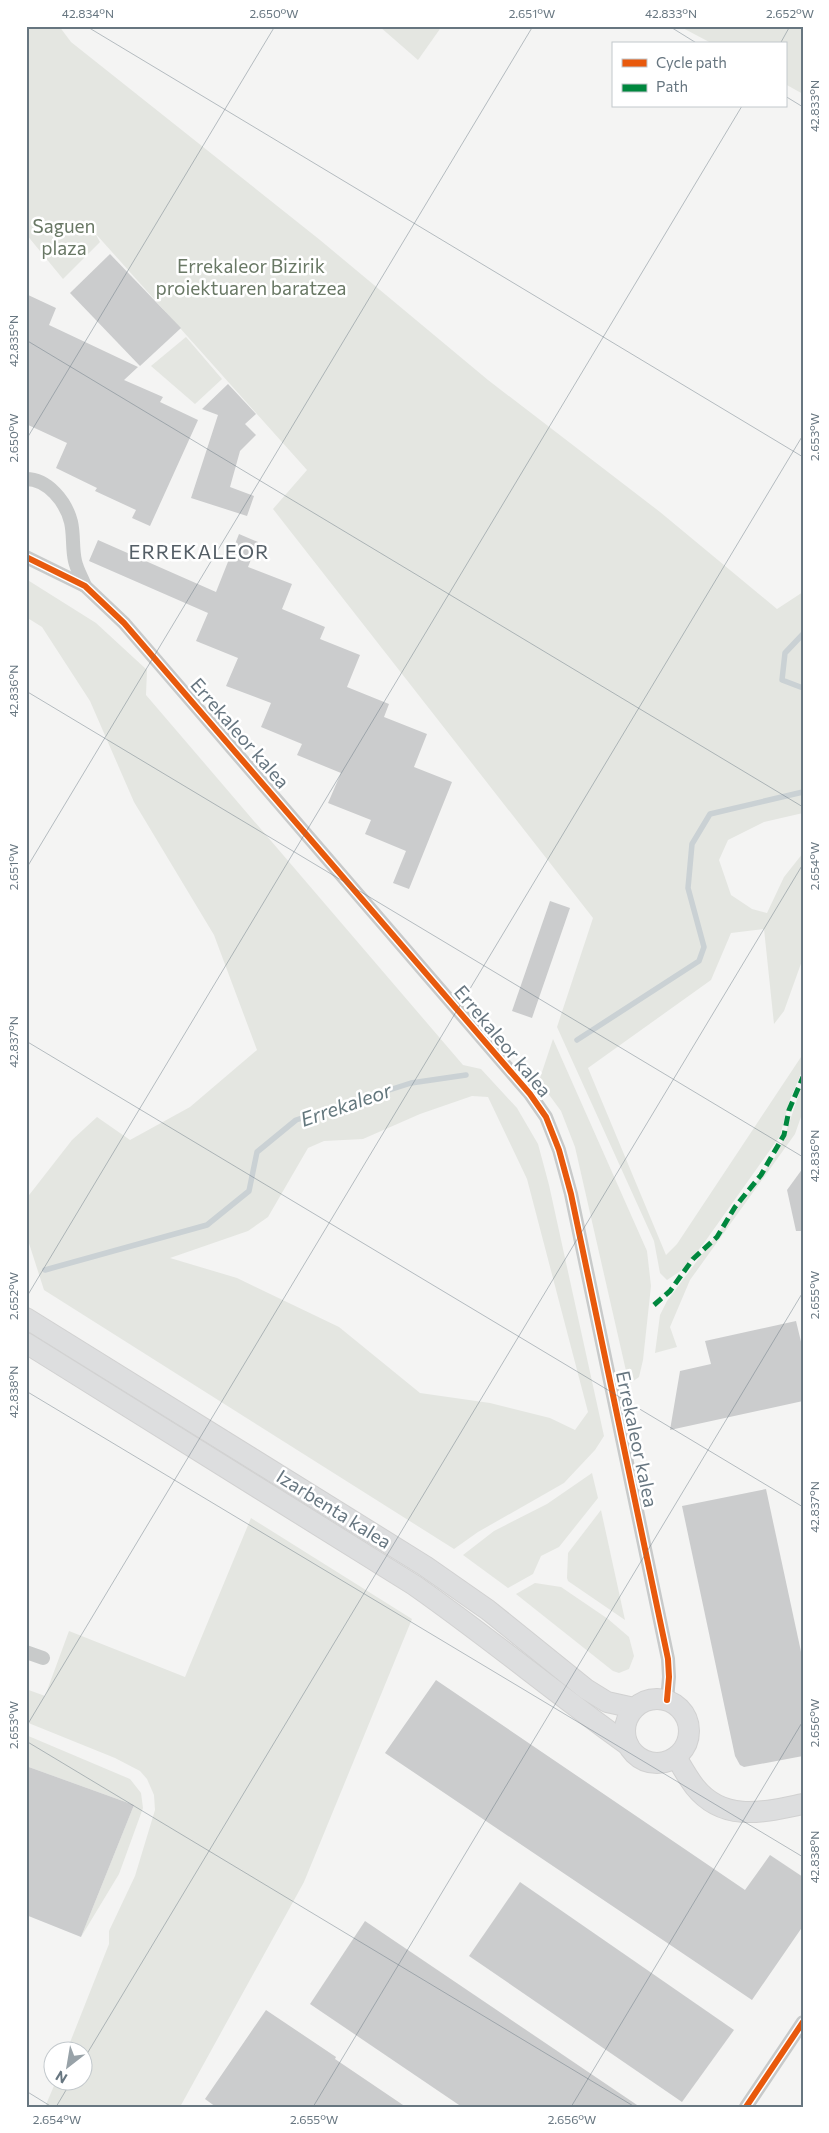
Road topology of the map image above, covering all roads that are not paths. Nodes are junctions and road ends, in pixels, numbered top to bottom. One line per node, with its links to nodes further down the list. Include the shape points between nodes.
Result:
1 (26, 479): 3 (street, Errekaleor kalea, via 51,488 63,503 71,522 75,561)
2 (26, 557): 3 (street, Errekaleor kalea)
3 (85, 586): 8 (street, Errekaleor kalea, via 155,656 530,1094 546,1117 560,1150 571,1194 668,1659)
4 (26, 1318): 9 (main road, Izarbenta kalea, via 425,1566 488,1610 586,1689 607,1702)
5 (26, 1343): 10 (main road, Izarbenta kalea, via 407,1580)
6 (26, 1652): 7 (street)
7 (43, 1658)
8 (667, 1700): 9 (main road, via 655,1699); 11 (main road, via 679,1707 687,1719 690,1733 685,1747)
9 (634, 1708): 10 (main road, via 625,1728)
10 (628, 1745): 11 (main road, via 635,1754 655,1763)
11 (676, 1757): 12 (main road, via 696,1788 713,1803 731,1811 765,1812)
12 (803, 1804)
13 (803, 2022): 14 (street)
14 (746, 2107)

